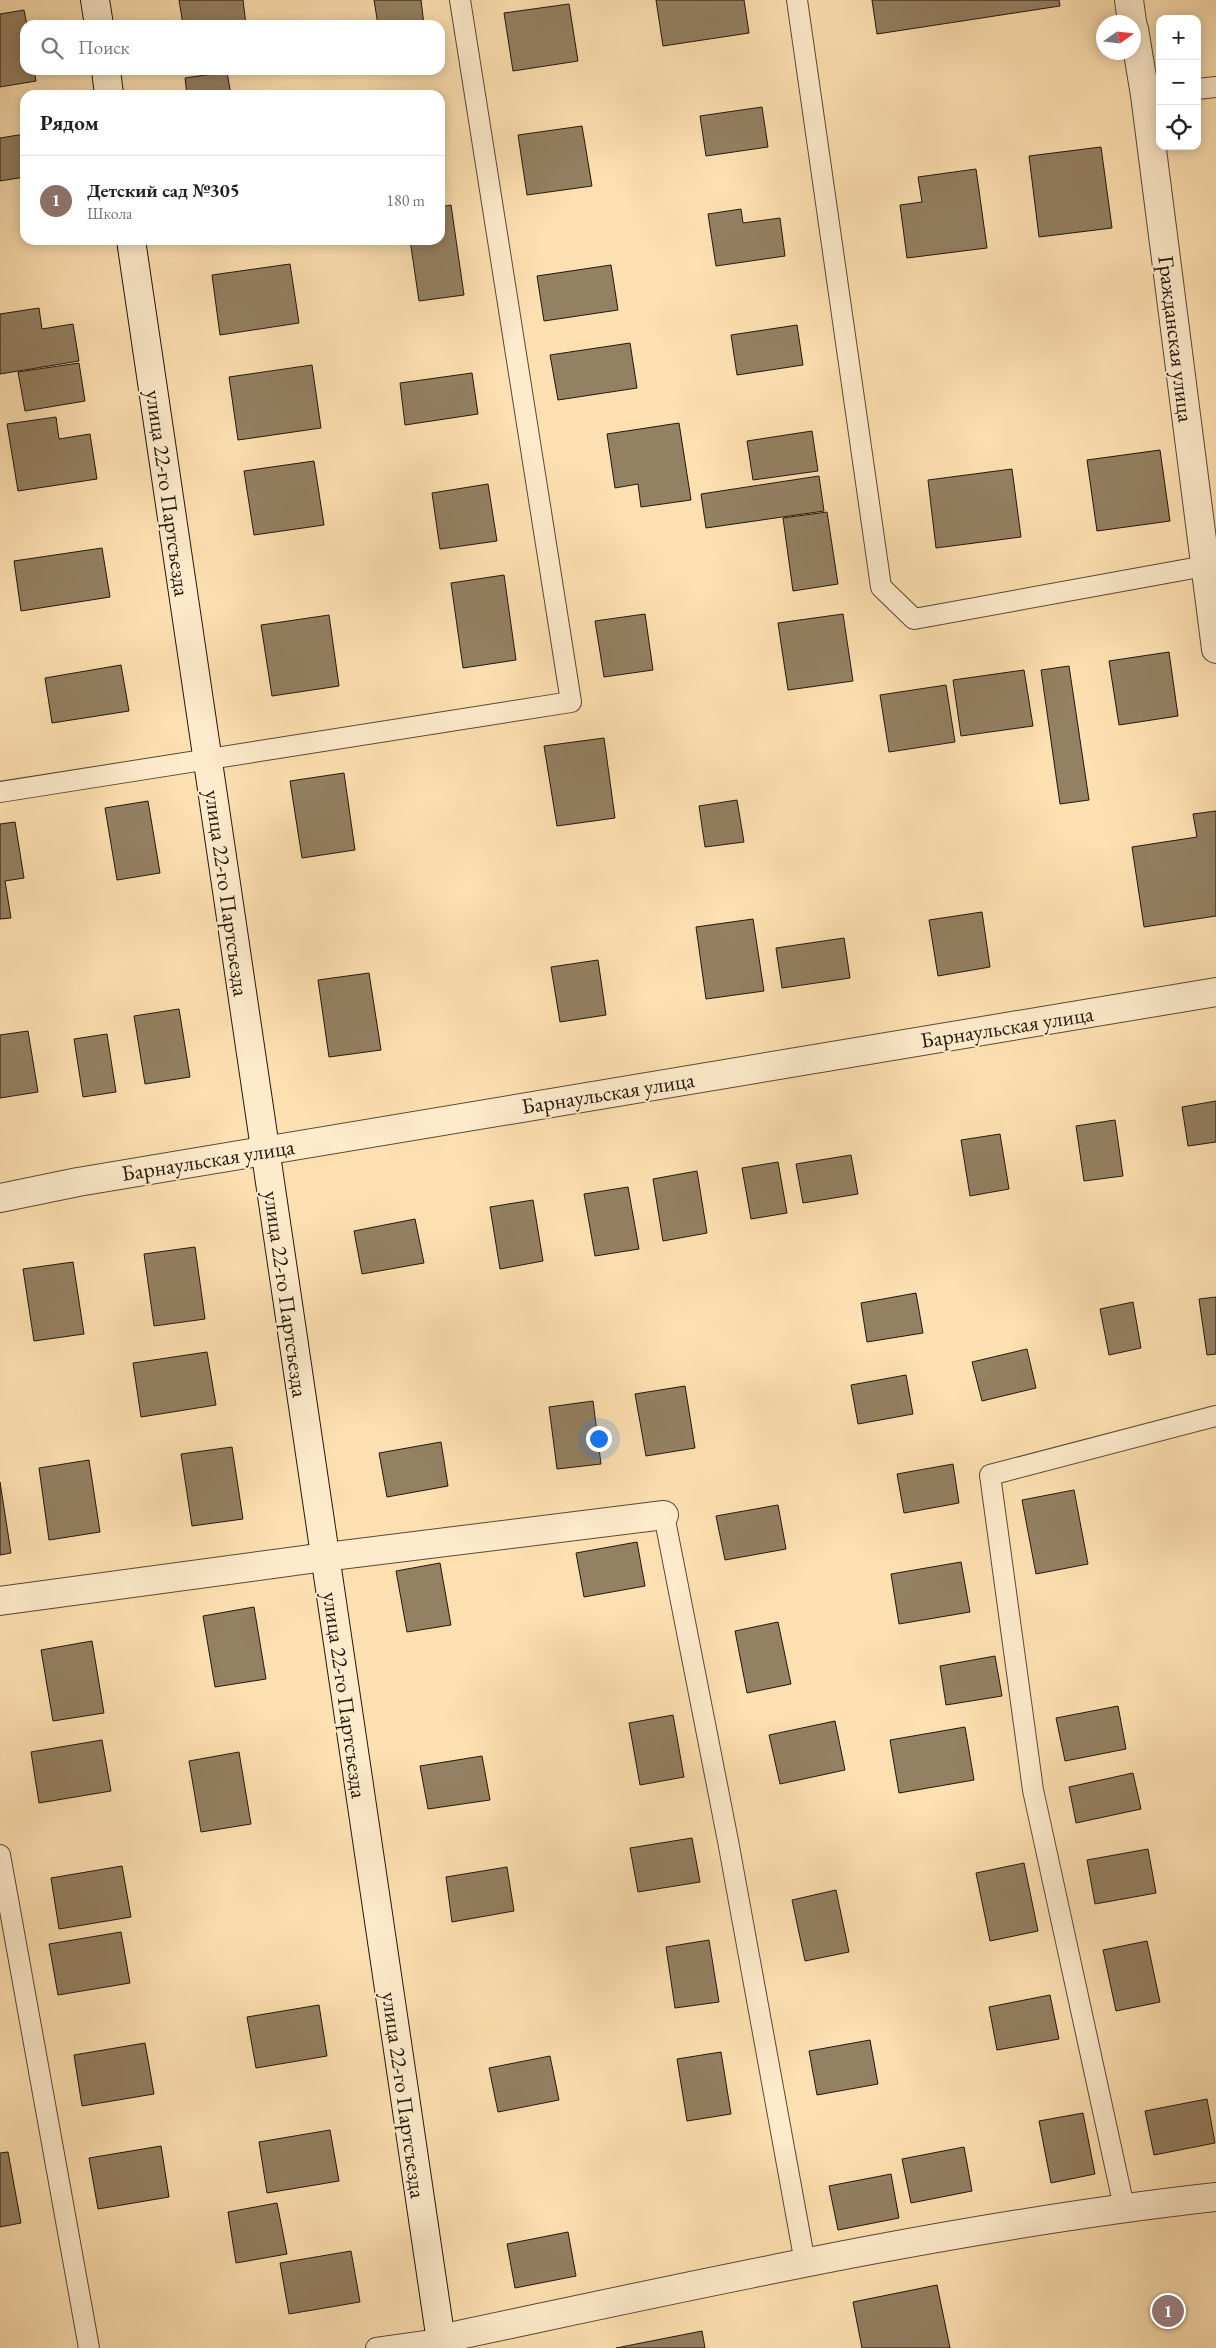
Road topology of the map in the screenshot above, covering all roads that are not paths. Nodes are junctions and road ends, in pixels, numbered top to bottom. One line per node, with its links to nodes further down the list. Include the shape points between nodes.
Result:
1 (95, 0): 6 (street)
2 (460, 0): 16 (lane, via 571,702)
3 (797, 0): 14 (lane, via 881,587 914,619)
4 (1129, 0): 5 (street)
5 (1131, 15)
6 (98, 20)
7 (1141, 54): 12 (street, Гражданская улица)
8 (107, 75): 11 (street)
9 (1216, 87): 10 (lane)
10 (1201, 89)
11 (108, 90)
12 (1152, 94): 14 (street, Гражданская улица)
13 (132, 245): 16 (street, улица 22-го Партсъезда)
14 (1205, 566): 15 (street, Гражданская улица)
15 (1216, 648)
16 (208, 759): 17 (lane); 19 (street, улица 22-го Партсъезда)
17 (0, 792)
18 (1216, 992): 19 (street, Барнаульская улица)
19 (265, 1150): 20 (street, Барнаульская улица); 23 (street, улица 22-го Партсъезда)
20 (0, 1198)
21 (1216, 1416): 27 (lane, via 990,1475 1033,1790)
22 (664, 1516): 23 (street); 28 (lane, via 728,1841)
23 (325, 1557): 24 (street); 29 (street, улица 22-го Партсъезда)
24 (0, 1601)
25 (0, 1855): 30 (lane)
26 (1216, 2197): 27 (street)
27 (1124, 2207): 28 (street)
28 (805, 2263): 29 (street)
29 (441, 2343): 31 (lane)
30 (89, 2348)
31 (376, 2348)

